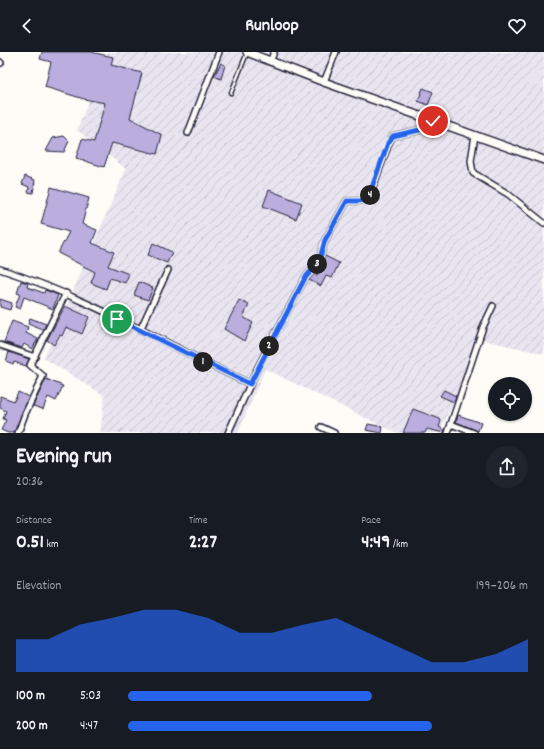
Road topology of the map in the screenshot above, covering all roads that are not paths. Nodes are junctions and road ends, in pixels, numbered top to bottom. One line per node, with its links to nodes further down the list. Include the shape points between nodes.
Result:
1 (219, 52): 9 (street)
2 (247, 52): 5 (street); 7 (lane)
3 (274, 52): 5 (street)
4 (336, 52): 6 (street)
5 (270, 62): 6 (street)
6 (324, 82): 8 (street)
7 (231, 93)
8 (433, 121): 10 (street); 20 (street, via 424,129 393,136 388,143 368,198 347,201 325,240 319,262 305,278)
9 (188, 133)
10 (475, 135): 11 (street); 12 (street, via 471,161 473,173 508,194)
11 (544, 160)
12 (544, 223)
13 (0, 269): 15 (street)
14 (168, 270): 17 (street)
15 (66, 293): 17 (street); 19 (street)
16 (493, 306): 21 (street, via 483,327)
17 (140, 330): 20 (street)
18 (0, 345): 19 (street)
19 (35, 357): 23 (street, via 30,365 44,376)
20 (250, 384): 24 (street)
21 (451, 424): 26 (street); 27 (street)
22 (321, 427): 25 (street)
23 (18, 433)
24 (228, 433)
25 (334, 433)
26 (448, 433)
27 (474, 433)

